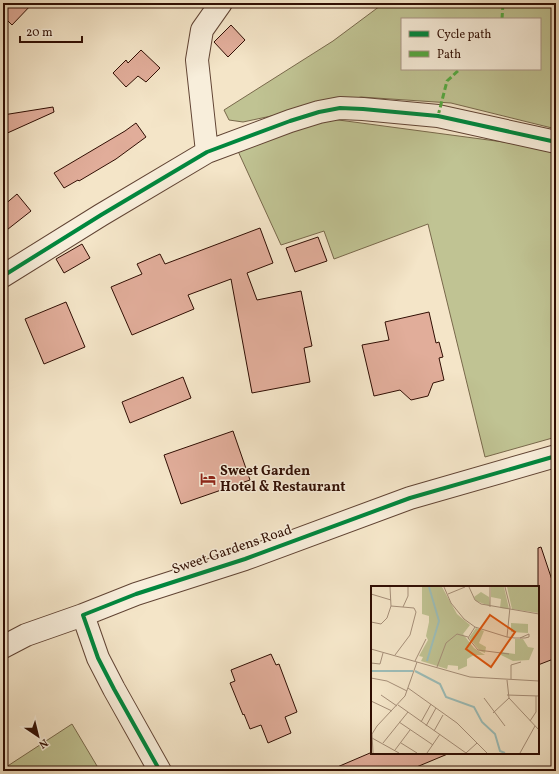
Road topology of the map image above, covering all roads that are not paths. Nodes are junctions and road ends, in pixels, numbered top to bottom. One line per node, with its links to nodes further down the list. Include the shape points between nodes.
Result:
1 (221, 3): 3 (street, via 202,30 197,60)
2 (556, 142): 3 (street, via 438,116 340,108 290,121)
3 (207, 152): 4 (street)
4 (3, 276)
5 (556, 456): 6 (street, Sweet Gardens Road, via 410,498)
6 (83, 615): 7 (street, Sweet Gardens Road, via 26,635); 8 (street, via 98,658)
7 (3, 647)
8 (160, 771)

